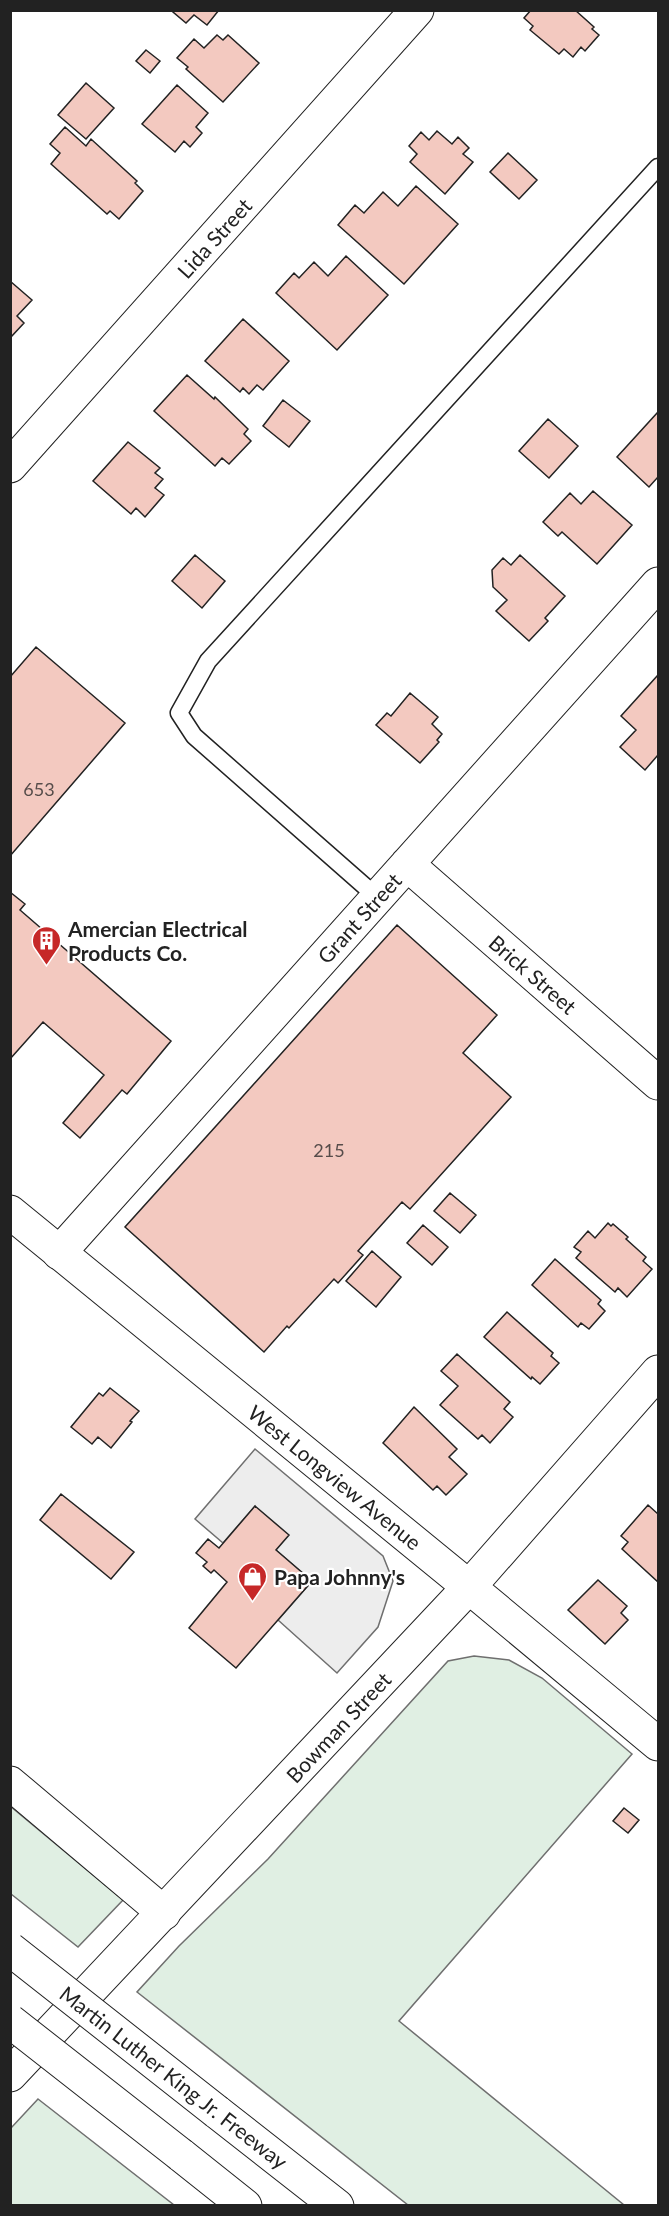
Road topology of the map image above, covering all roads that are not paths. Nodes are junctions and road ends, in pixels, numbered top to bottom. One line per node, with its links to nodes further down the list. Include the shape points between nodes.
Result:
1 (417, 10): 3 (main road, Lida Street)
2 (658, 167): 6 (lane, via 208,661 179,713 194,736)
3 (10, 466)
4 (658, 584): 5 (main road, Grant Street)
5 (407, 864): 6 (main road, Grant Street); 7 (main road, Brick Street)
6 (377, 897): 9 (main road, Grant Street)
7 (658, 1083)
8 (10, 1212): 9 (main road, West Longview Avenue)
9 (59, 1253): 11 (main road, West Longview Avenue)
10 (658, 1372): 11 (main road, Bowman Street)
11 (469, 1587): 12 (main road, West Longview Avenue); 14 (main road, Bowman Street)
12 (658, 1744)
13 (10, 1783): 14 (main road)
14 (164, 1913): 17 (main road, Bowman Street)
15 (10, 1949): 19 (main road, Martin Luther King Jr. Freeway, bridge)
16 (10, 2021): 18 (main road, bridge)
17 (10, 2075)
18 (245, 2205)
19 (338, 2205)

